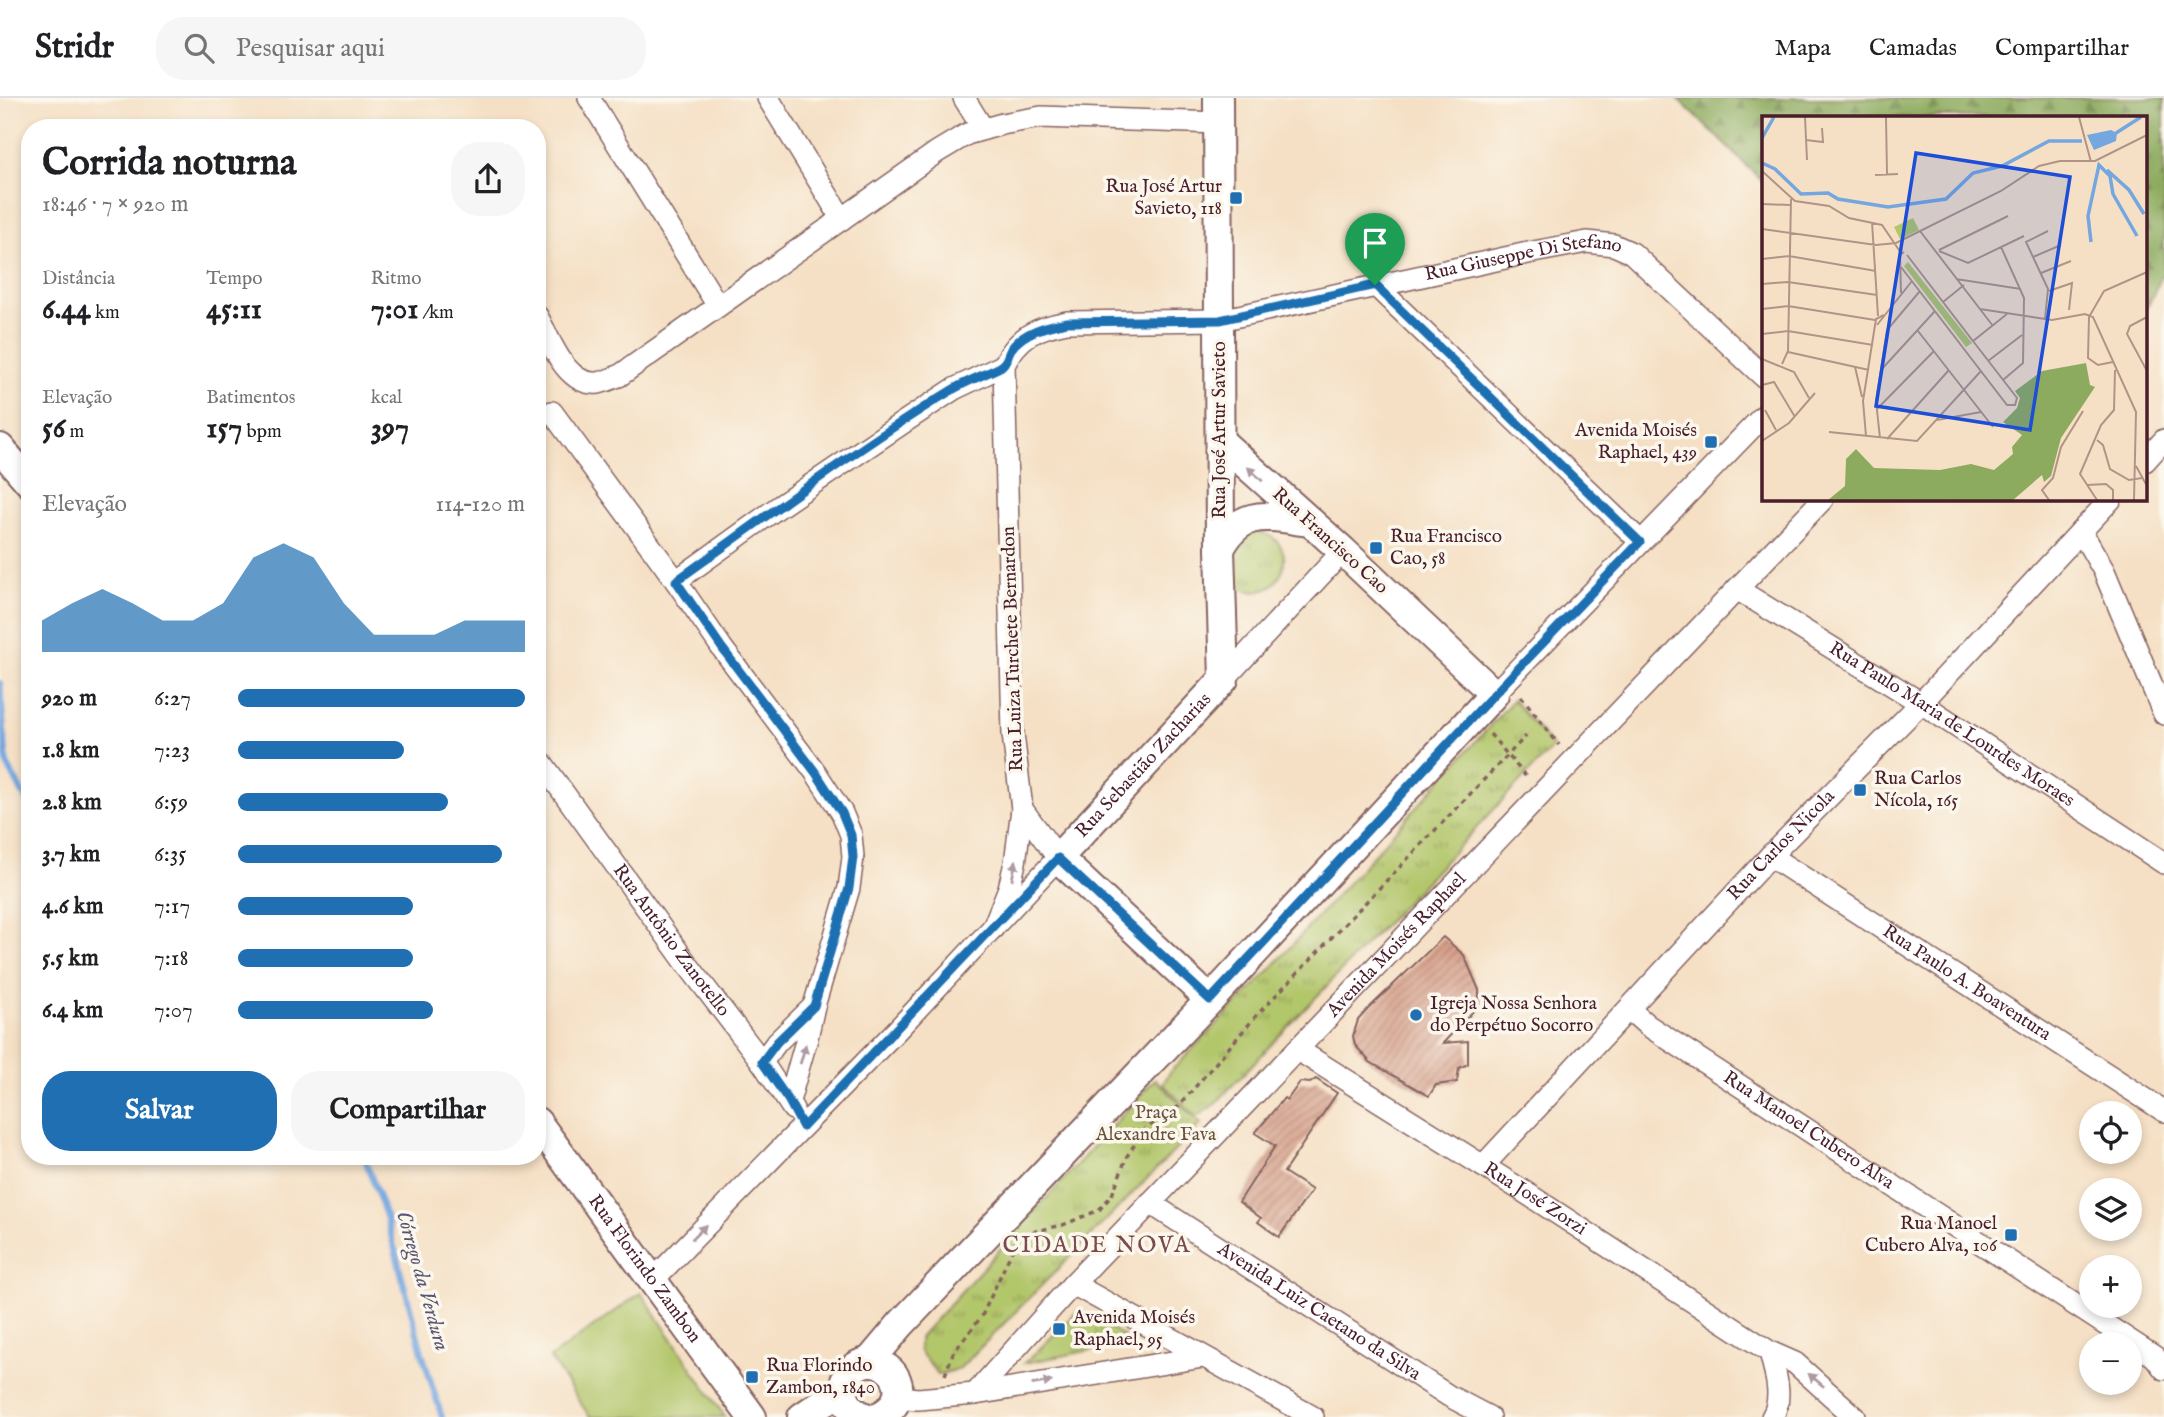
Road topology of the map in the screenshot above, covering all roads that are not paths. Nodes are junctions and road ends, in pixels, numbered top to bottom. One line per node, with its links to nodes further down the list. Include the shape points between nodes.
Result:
1 (590, 98): 8 (street)
2 (768, 98): 6 (street)
3 (964, 98): 5 (street)
4 (1218, 111): 5 (street, via 1041,117); 9 (street, Rua José Artur Savieto)
5 (983, 129): 6 (street, via 937,152)
6 (842, 219): 8 (street)
7 (1375, 285): 9 (street, Rua Giuseppe Di Stefano); 12 (street, Rua Giuseppe Di Stefano, via 1587,242 1615,245 1632,253); 24 (street)
8 (718, 306): 10 (street, via 619,376 597,383 582,381 568,370)
9 (1220, 320): 11 (street, Rua Giuseppe Di Stefano, via 1045,326 1011,349); 16 (street, Rua José Artur Savieto)
10 (546, 332)
11 (1004, 365): 27 (street, via 954,389); 34 (street, Rua Luiza Turchete Bernardon, via 1013,734)
12 (1762, 375)
13 (551, 412): 27 (street)
14 (1762, 417): 24 (street)
15 (2164, 440): 18 (street)
16 (1220, 441): 22 (street, Rua Francisco Cao, one-way to 16); 25 (street, Rua José Artur Savieto)
17 (0, 449): 19 (street)
18 (2146, 460)
19 (21, 473)
20 (1822, 500): 28 (street, Avenida Moisés Raphael)
21 (2110, 500): 23 (street, Rua Carlos Nicola)
22 (1310, 522): 25 (street, via 1273,517 1246,520 1227,534); 26 (street, Rua Francisco Cao)
23 (2081, 531): 31 (street, Rua Carlos Nicola); 32 (street, via 2104,570)
24 (1640, 542): 30 (street)
25 (1220, 549): 29 (street, Rua José Artur Savieto)
26 (1343, 551): 29 (street, Rua Sebastião Zacharias); 30 (street, Rua Francisco Cao, via 1440,641)
27 (676, 581): 40 (street, via 816,773 851,835 849,888)
28 (1737, 589): 31 (street, Rua Paulo Maria de Lourdes Moraes); 42 (street, Avenida Moisés Raphael)
29 (1224, 679): 36 (street, Rua Sebastião Zacharias)
30 (1506, 693): 39 (street)
31 (1921, 703): 35 (street, Rua Carlos Nicola); 37 (street, Rua Paulo Maria de Lourdes Moraes)
32 (2164, 714)
33 (546, 768): 43 (street, Rua Antônio Zanotello)
34 (1022, 809): 36 (street); 38 (street, Rua Luiza Turchete Bernardon, one-way to 34, via 1009,888)
35 (1770, 856): 41 (street, Rua Carlos Nicola); 45 (street, Rua Paulo A. Boaventura)
36 (1058, 858): 38 (street, Rua Sebastião Zacharias); 39 (street)
37 (2164, 863)
38 (993, 928): 46 (street, Rua Sebastião Zacharias)
39 (1210, 1000): 54 (street)
40 (814, 1006): 43 (street); 44 (street, one-way to 40)
41 (1629, 1009): 48 (street, Rua Carlos Nicola); 55 (street, Rua Manoel Cubero Alva, via 2155,1357)
42 (1298, 1051): 48 (street, Rua José Zorzi); 49 (street, Avenida Moisés Raphael)
43 (762, 1062): 44 (street, Rua Antônio Zanotello)
44 (789, 1101): 46 (street, Rua Antônio Zanotello)
45 (2164, 1111)
46 (803, 1127): 50 (street, Rua Sebastião Zacharias, one-way to 46)
47 (546, 1134): 50 (street, Rua Florindo Zambon)
48 (1483, 1166): 52 (street, Rua José Zorzi)
49 (1150, 1203): 51 (street, Avenida Moisés Raphael); 62 (street, Avenida Luiz Caetano da Silva, via 1449,1396)
50 (652, 1281): 59 (street, Rua Florindo Zambon)
51 (1073, 1284): 53 (street); 56 (street, Avenida Moisés Raphael)
52 (1770, 1352): 63 (street, via 1778,1397); 64 (street, Rua José Zorzi, one-way to 52, via 1795,1363)
53 (1203, 1357): 56 (street, one-way to 53); 61 (street)
54 (870, 1362): 57 (street, via 892,1372); 58 (street, via 859,1364 845,1379)
55 (2164, 1370)
56 (975, 1394): 57 (street)
57 (898, 1397): 58 (street, via 885,1413)
58 (858, 1411): 60 (street)
59 (752, 1417)
60 (802, 1417)
61 (1313, 1417)
62 (1489, 1417)
63 (1772, 1417)
64 (1855, 1417)

